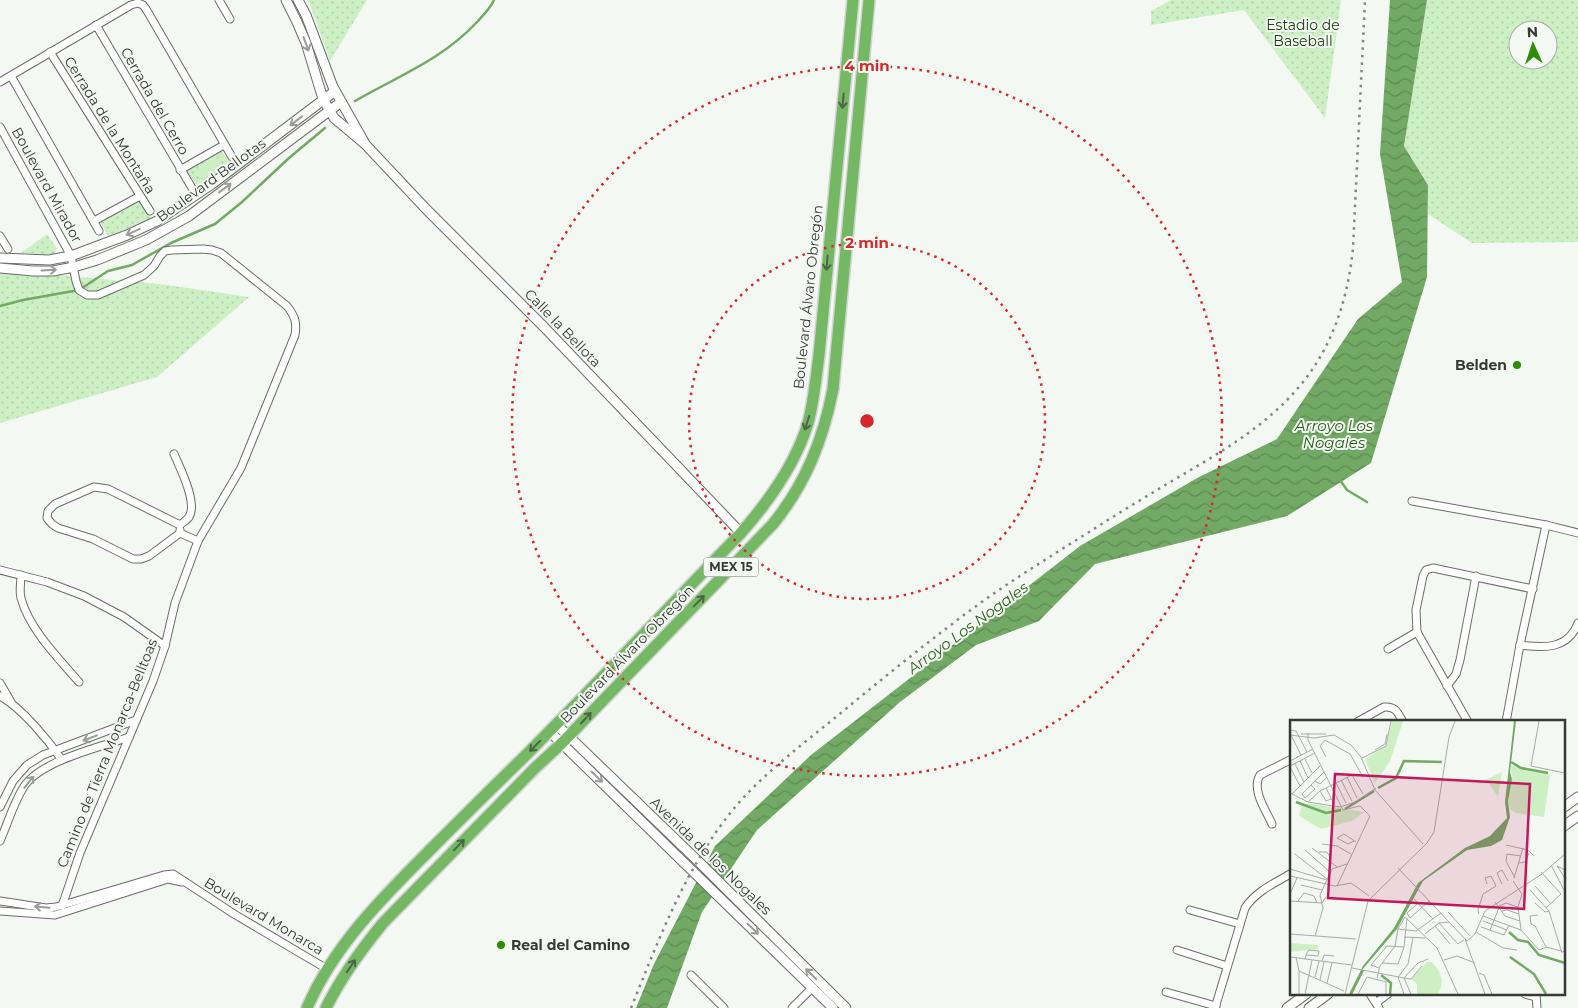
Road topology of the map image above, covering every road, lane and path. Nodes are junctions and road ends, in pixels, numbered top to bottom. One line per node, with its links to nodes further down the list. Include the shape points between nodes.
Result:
1 (219, 0): 6 (street)
2 (286, 0): 12 (street, one-way to 12, via 306,43)
3 (298, 0): 11 (street, Calle la Bellota)
4 (853, 0): 42 (highway, Boulevard Álvaro Obregón / MEX 15, one-way to 42, via 813,402 796,452 764,504)
5 (869, 0): 66 (highway, Boulevard Álvaro Obregón / MEX 15, one-way to 5, via 773,524 789,504 808,470 824,429 834,381)
6 (230, 19)
7 (96, 25): 8 (street); 17 (street, via 131,5 143,5); 20 (street, Cerrada del Cerro)
8 (50, 52): 9 (street); 23 (street, Cerrada de la Montaña)
9 (11, 76): 10 (street); 26 (street)
10 (0, 82)
11 (335, 91): 12 (street, Boulevard Bellotas); 13 (street, Calle la Bellota)
12 (323, 99): 14 (street); 19 (street, Boulevard Bellotas, one-way to 19)
13 (341, 102): 14 (street, Boulevard Bellotas); 16 (street, Calle la Bellota)
14 (328, 111): 16 (street, Calle la Bellota); 21 (street, Boulevard Bellotas)
15 (0, 127): 32 (street, Boulevard Mirador)
16 (365, 144): 42 (street, Calle la Bellota)
17 (224, 145): 18 (street); 20 (street)
18 (232, 157)
19 (238, 165): 21 (street); 22 (street, Boulevard Bellotas)
20 (180, 170): 22 (street, Cerrada del Cerro)
21 (244, 174): 24 (street, Boulevard Bellotas, one-way to 21)
22 (194, 192): 24 (street, Cerrada del Cerro); 27 (street, Boulevard Bellotas)
23 (140, 196): 25 (street, Cerrada de la Montaña); 26 (street)
24 (203, 205): 29 (street, Boulevard Bellotas)
25 (150, 211)
26 (94, 221): 28 (street)
27 (157, 221): 29 (street); 32 (street, Boulevard Bellotas, one-way to 32)
28 (99, 231)
29 (164, 232): 35 (street, Boulevard Bellotas)
30 (0, 236): 31 (street)
31 (8, 249)
32 (72, 256): 34 (street, Boulevard Bellotas, via 50,260); 35 (street, Boulevard Mirador)
33 (0, 258): 34 (street, Boulevard Bellotas)
34 (12, 260): 37 (street)
35 (74, 267): 37 (street, Boulevard Bellotas, one-way to 35, via 53,271); 44 (street, Camino de Tierra Monarca-Belltoas, via 79,290 87,295 98,295 144,275 165,251 212,250 221,253 293,313 297,324 295,335 241,468)
36 (0, 268): 37 (street, Boulevard Bellotas)
37 (17, 270)
38 (174, 454): 41 (street, via 192,504 189,517)
39 (1412, 501): 40 (street)
40 (1546, 525): 43 (street); 48 (street)
41 (180, 529): 41 (street, via 98,486 55,504 48,511 48,518 58,528 93,539 133,558 149,556); 44 (street)
42 (741, 533): 64 (highway, Boulevard Álvaro Obregón / MEX 15)
43 (1578, 533)
44 (198, 541): 52 (street, Camino de Tierra Monarca-Belltoas, via 175,602)
45 (0, 570): 46 (street)
46 (21, 575): 52 (street, via 84,596 124,617); 54 (street, via 20,596 26,613)
47 (1476, 576): 48 (street); 50 (street, via 1433,568 1426,570 1416,610); 56 (street, via 1460,660 1456,674)
48 (1533, 588): 51 (street)
49 (1578, 623): 51 (street, via 1572,634 1551,647)
50 (1417, 632): 53 (street); 56 (street)
51 (1520, 645): 63 (street)
52 (165, 646): 59 (street, Camino de Tierra Monarca-Belltoas)
53 (1388, 649)
54 (79, 682)
55 (0, 683): 58 (street)
56 (1447, 686): 62 (street)
57 (0, 696): 58 (street)
58 (11, 702): 67 (street)
59 (136, 720): 65 (street, Camino de Tierra Monarca-Belltoas); 67 (street, one-way to 67)
60 (1360, 720): 61 (street, via 1388,706 1397,710)
61 (1403, 720)
62 (1467, 720)
63 (1506, 720)
64 (552, 728): 66 (street, Avenida de los Nogales); 87 (highway, Boulevard Álvaro Obregón / MEX 15, one-way to 87, via 398,882 347,940)
65 (130, 737): 68 (street); 81 (street, Camino de Tierra Monarca-Belltoas)
66 (565, 740): 89 (street, Avenida de los Nogales, one-way to 89); 99 (highway, Boulevard Álvaro Obregón / MEX 15, one-way to 66, via 346,972 383,923); 103 (street, Avenida de los Nogales, one-way to 66, via 700,863)
67 (55, 751): 68 (street); 71 (street, via 19,772)
68 (62, 760): 73 (street, one-way to 68, via 33,776)
69 (1290, 760): 75 (street, via 1258,779 1256,789)
70 (1578, 797): 72 (street)
71 (1, 801): 73 (street)
72 (1566, 806)
73 (14, 807): 77 (street)
74 (1578, 816): 76 (street)
75 (1272, 824)
76 (1566, 825)
77 (0, 841)
78 (1290, 874): 84 (street, via 1251,900)
79 (188, 883): 81 (street, Boulevard Monarca, via 169,873); 83 (street, Boulevard Monarca, via 168,879 55,915); 87 (street, Boulevard Monarca)
80 (0, 901): 81 (street, Boulevard Monarca, one-way to 80, via 46,908)
81 (62, 906)
82 (1190, 910): 84 (street)
83 (0, 911)
84 (1240, 924): 86 (street)
85 (1177, 950): 86 (street)
86 (1228, 966): 96 (street)
87 (327, 969): 98 (highway, Boulevard Álvaro Obregón / MEX 15)
88 (691, 975): 100 (street)
89 (812, 988): 101 (street); 102 (street, Avenida de los Nogales)
90 (1166, 992): 96 (street)
91 (1303, 996): 104 (street)
92 (1326, 996): 97 (street)
93 (1386, 996): 95 (street)
94 (1536, 996): 105 (street)
95 (1377, 1005)
96 (1215, 1007)
97 (1312, 1007)
98 (307, 1008)
99 (326, 1008)
100 (723, 1008)
101 (792, 1008)
102 (833, 1008)
103 (846, 1008)
104 (1286, 1008)
105 (1537, 1008)

